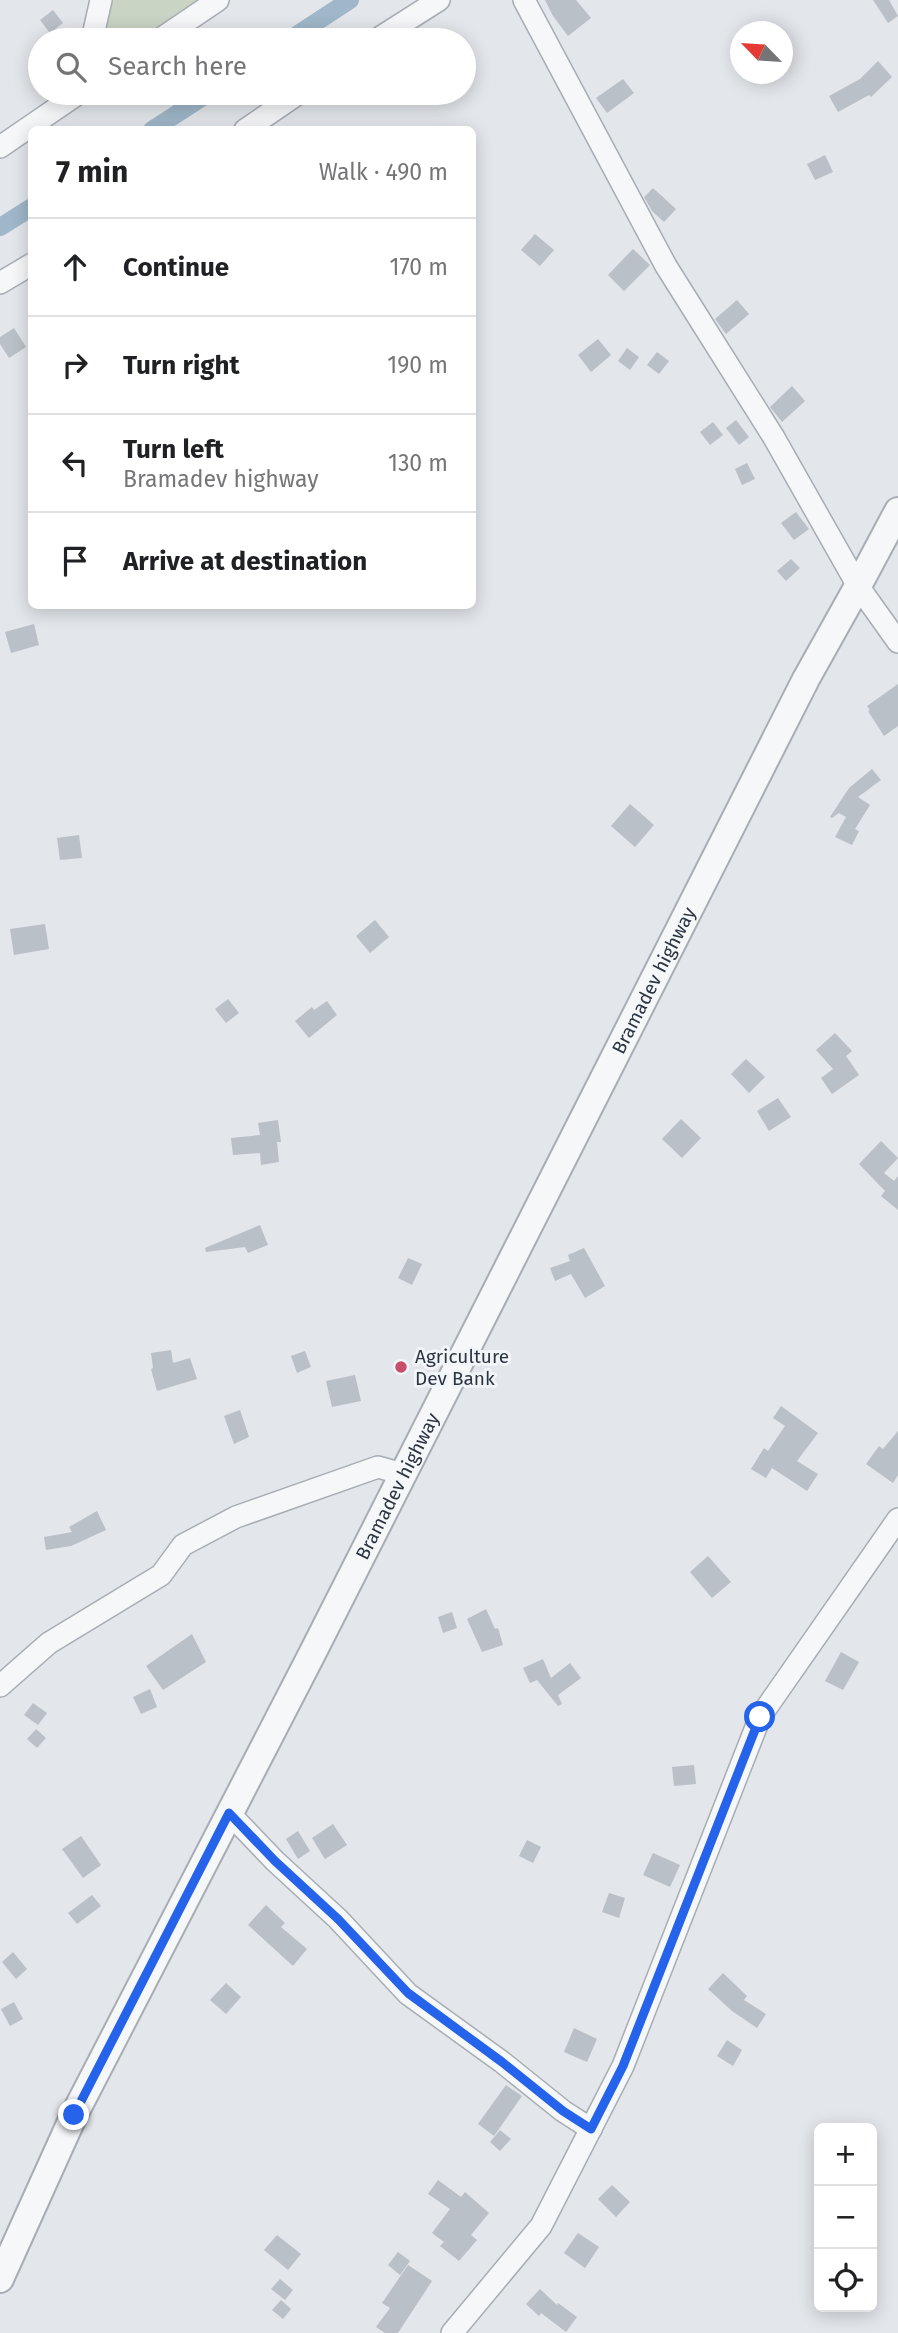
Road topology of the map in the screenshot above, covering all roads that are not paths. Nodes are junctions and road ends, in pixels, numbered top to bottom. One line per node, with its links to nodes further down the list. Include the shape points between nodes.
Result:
1 (101, 0): 5 (street)
2 (218, 0): 6 (street)
3 (439, 0): 7 (street)
4 (524, 0): 17 (street, via 666,266 773,436)
5 (95, 28)
6 (177, 28)
7 (395, 28)
8 (61, 105): 10 (street)
9 (281, 105): 11 (street)
10 (31, 126)
11 (251, 126)
12 (28, 128): 13 (street)
13 (0, 147)
14 (28, 266): 15 (street)
15 (0, 283)
16 (898, 510): 17 (street, Bramadev highway)
17 (859, 586): 18 (street); 19 (street, Bramadev highway, via 799,691)
18 (898, 642)
19 (403, 1474): 21 (street, via 378,1468 236,1517 183,1545 160,1575 49,1643); 22 (street, Bramadev highway)
20 (898, 1518): 23 (street, via 760,1717 623,2066)
21 (0, 1686)
22 (229, 1813): 23 (street, via 408,1993); 24 (street, Bramadev highway, via 74,2115)
23 (591, 2129): 25 (street, via 541,2226)
24 (0, 2279)
25 (452, 2333)

